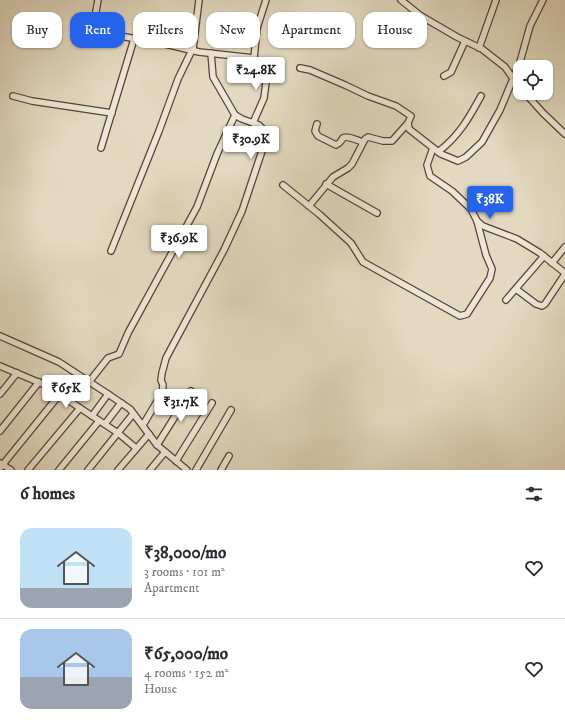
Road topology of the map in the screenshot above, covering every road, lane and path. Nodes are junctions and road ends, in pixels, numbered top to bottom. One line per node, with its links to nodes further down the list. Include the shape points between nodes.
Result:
1 (98, 0): 9 (street, via 93,28 96,32)
2 (199, 0): 14 (street)
3 (266, 0): 16 (street, via 257,28)
4 (401, 0): 8 (street)
5 (413, 0): 8 (street)
6 (496, 0): 13 (street)
7 (543, 0): 17 (street, via 530,26)
8 (410, 7): 10 (street)
9 (133, 39)
10 (465, 41): 13 (street); 19 (street, via 451,72)
11 (133, 42): 24 (street)
12 (183, 48): 14 (street)
13 (480, 48): 20 (street, via 505,67)
14 (192, 50): 15 (street); 39 (street, via 178,79)
15 (211, 53): 16 (street); 25 (street, via 213,78)
16 (254, 58): 26 (street, via 266,79 266,84 264,98)
17 (521, 60)
18 (300, 68): 27 (street, via 396,106 411,116)
19 (444, 76)
20 (513, 78): 32 (street, via 500,110 482,142 466,157 458,160)
21 (13, 96): 24 (street)
22 (481, 96): 32 (street, via 460,131 450,142)
23 (531, 100): 29 (street)
24 (112, 113): 31 (street)
25 (235, 115): 26 (street); 49 (street, via 197,208 119,354 108,358)
26 (253, 123): 62 (street, via 266,132 266,139 242,211 166,358 161,380 162,393)
27 (408, 123): 30 (street, via 392,141 368,137); 32 (street, via 409,129)
28 (317, 124): 30 (street, via 316,134 331,143 338,144 346,137)
29 (565, 134)
30 (363, 142): 33 (street, via 352,164)
31 (101, 148)
32 (436, 150): 37 (street, via 426,165 430,176 452,191 470,209)
33 (326, 184): 35 (street); 36 (street)
34 (283, 185): 35 (street)
35 (309, 206): 37 (street, via 351,243 364,262 460,316 467,314 490,278 492,270)
36 (377, 213)
37 (477, 221): 40 (street, via 483,226 517,239)
38 (565, 247): 41 (street)
39 (111, 251)
40 (544, 256): 41 (street); 43 (street)
41 (552, 263): 42 (street)
42 (565, 273): 43 (street, via 542,306)
43 (516, 289): 44 (street)
44 (506, 300)
45 (0, 336): 49 (street, via 58,362)
46 (0, 366): 47 (street)
47 (17, 372): 48 (street); 51 (street)
48 (39, 382): 52 (street); 63 (street)
49 (89, 382): 53 (street)
50 (191, 391): 66 (street)
51 (0, 394)
52 (60, 394): 56 (street); 71 (street)
53 (108, 394): 54 (street); 59 (street)
54 (121, 403): 58 (street); 61 (street)
55 (212, 404): 70 (street)
56 (80, 408): 59 (street); 74 (street)
57 (231, 410): 79 (street)
58 (133, 414): 62 (street); 64 (street)
59 (92, 416): 60 (street)
60 (99, 421): 61 (street); 75 (street)
61 (104, 424): 64 (street)
62 (143, 425): 65 (street)
63 (0, 431)
64 (118, 433): 67 (street); 76 (street)
65 (149, 434): 66 (street); 67 (street)
66 (157, 445): 68 (street)
67 (136, 448): 77 (street)
68 (165, 452): 70 (street); 78 (street)
69 (229, 456): 80 (street)
70 (176, 461): 72 (street)
71 (1, 466): 73 (street)
72 (183, 469)
73 (11, 470)
74 (28, 470)
75 (59, 470)
76 (88, 470)
77 (118, 470)
78 (150, 470)
79 (196, 470)
80 (221, 470)

